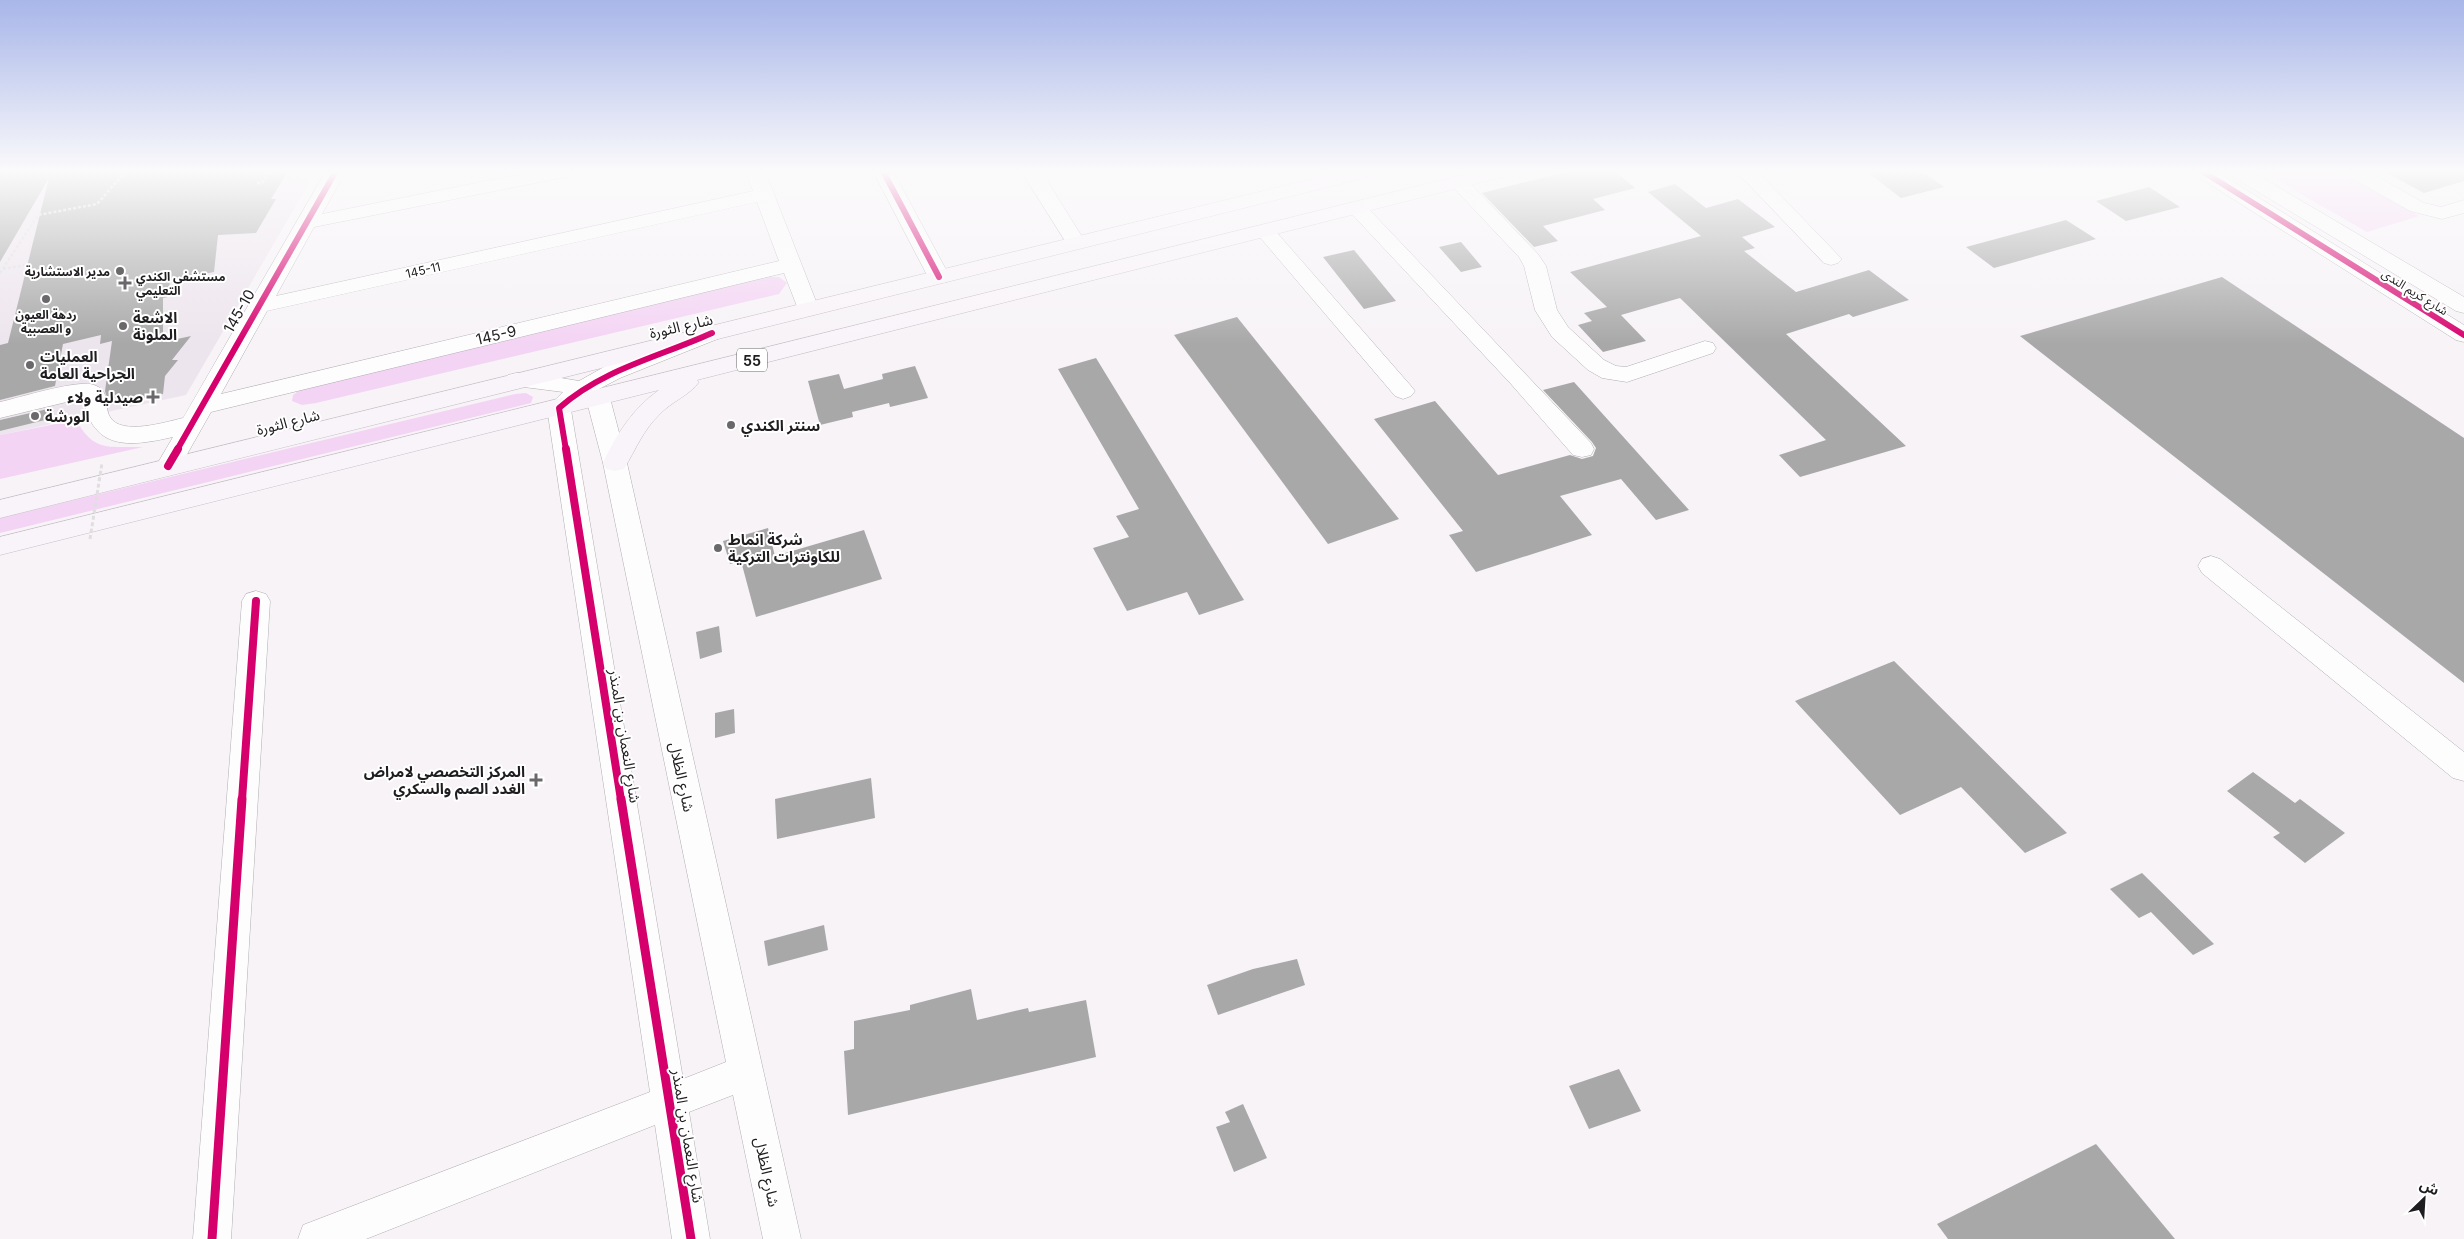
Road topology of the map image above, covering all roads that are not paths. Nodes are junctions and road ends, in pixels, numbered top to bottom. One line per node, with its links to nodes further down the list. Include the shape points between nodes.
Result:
1 (303, 229): 19 (street, 145-10)
2 (608, 229): 19 (street, 145-11)
3 (777, 229): 16 (street)
4 (914, 229): 17 (street)
5 (1067, 229): 14 (street)
6 (1134, 229): 14 (main road, شارع الثورة / 55)
7 (1274, 229): 13 (main road, 55)
8 (1376, 229): 30 (street)
9 (1504, 229): 23 (street, via 1535,266 1546,310 1560,332 1596,365 1610,373 1627,375)
10 (1801, 229): 15 (street)
11 (2294, 229): 22 (street, شارع كريم الندى)
12 (2334, 229): 18 (street, شارع كريم الندى)
13 (1265, 231): 24 (main road, 55); 26 (street)
14 (1076, 243): 17 (main road, شارع الثورة / 55)
15 (1830, 259)
16 (791, 265): 20 (street); 29 (street, 145-9)
17 (939, 277): 20 (main road, شارع الثورة / 55)
18 (2464, 306)
19 (257, 307): 29 (street, 145-10)
20 (808, 310): 21 (main road, شارع الثورة / 55)
21 (712, 333): 25 (main road, شارع الثورة / 55); 27 (street, via 684,347 612,371)
22 (2464, 335)
23 (1705, 348)
24 (707, 371): 27 (main road, 55); 31 (main road, via 675,389 647,411 627,436)
25 (516, 380): 27 (street, via 553,381); 32 (main road, شارع الثورة / 55)
26 (1403, 391)
27 (579, 398): 31 (street, شارع الظلال); 34 (main road, 55); 39 (street, شارع النعمان بن المنذر)
28 (0, 410): 29 (street, 145-9, via 85,390 94,394 103,424 137,436)
29 (197, 415): 32 (street, 145-10)
30 (1582, 449)
31 (615, 463): 38 (street, شارع الظلال)
32 (168, 466): 33 (main road, شارع الثورة / 55)
33 (0, 509)
34 (0, 546)
35 (2211, 566): 37 (street)
36 (256, 601): 40 (street)
37 (2464, 769)
38 (746, 1072): 39 (street); 43 (street, شارع الظلال)
39 (668, 1101): 41 (street); 42 (street, شارع النعمان بن المنذر)
40 (212, 1239)
41 (317, 1239)
42 (691, 1239)
43 (782, 1239)

